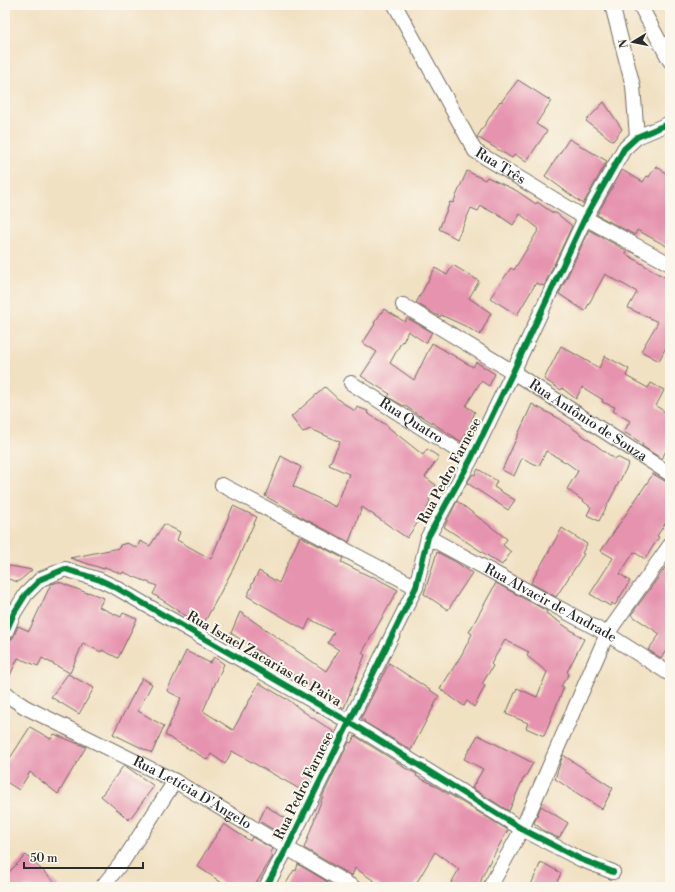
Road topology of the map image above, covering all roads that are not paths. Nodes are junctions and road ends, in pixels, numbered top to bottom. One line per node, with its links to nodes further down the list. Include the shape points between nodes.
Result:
1 (395, 5): 7 (street, Rua Três, via 475,151)
2 (612, 5): 6 (street, via 633,86)
3 (640, 5): 4 (street)
4 (670, 61)
5 (670, 123): 6 (street)
6 (637, 137): 7 (street, Rua Pedro Farnese, via 624,149)
7 (585, 218): 8 (street, Rua Três); 10 (street, Rua Pedro Farnese)
8 (670, 264)
9 (403, 305): 10 (street, Rua Antônio de Souza)
10 (513, 372): 12 (street, Rua Pedro Farnese); 13 (street, Rua Antônio de Souza)
11 (351, 383): 12 (street, Rua Quatro)
12 (471, 459): 15 (street, Rua Pedro Farnese)
13 (670, 474)
14 (222, 485): 17 (street)
15 (428, 537): 17 (street, Rua Pedro Farnese); 19 (street, Rua Alvacir de Andrade)
16 (670, 545): 19 (street)
17 (416, 587): 22 (street, Rua Pedro Farnese)
18 (5, 634): 22 (street, Rua Israel Zacarias de Paiva, via 26,594 41,579 65,569 115,587)
19 (607, 634): 20 (street, Rua Alvacir de Andrade); 24 (street)
20 (670, 674)
21 (5, 692): 23 (street, Rua Letícia D'Ângelo, via 25,707)
22 (349, 722): 24 (street, Rua Israel Zacarias de Paiva); 25 (street, Rua Pedro Farnese)
23 (175, 781): 25 (street, Rua Letícia D'Ângelo); 27 (street, via 123,862)
24 (522, 829): 26 (street, Rua Israel Zacarias de Paiva, via 580,859); 30 (street)
25 (287, 848): 28 (street, Rua Pedro Farnese); 29 (street, Rua Letícia D'Ângelo)
26 (613, 872)
27 (102, 887)
28 (266, 887)
29 (354, 887)
30 (490, 887)

